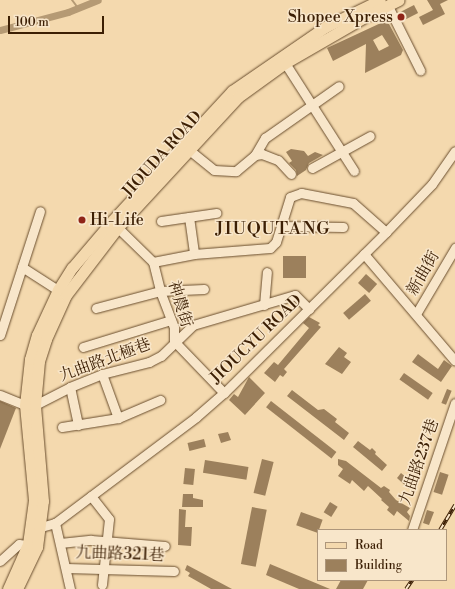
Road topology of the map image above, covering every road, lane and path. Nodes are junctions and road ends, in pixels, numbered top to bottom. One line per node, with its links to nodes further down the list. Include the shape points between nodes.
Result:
1 (399, 0): 2 (main road, JIOUDA ROAD)
2 (384, 3): 3 (main road, JIOUDA ROAD); 4 (street); 19 (main road, JIOUDA ROAD, via 325,27 232,90)
3 (285, 63): 6 (street); 8 (main road, JIOUDA ROAD, via 238,97)
4 (420, 70)
5 (339, 86): 6 (street)
6 (312, 105): 10 (street); 11 (street, via 265,138)
7 (370, 136): 10 (street)
8 (188, 148): 11 (street, via 214,170 236,171); 19 (main road, JIOUDA ROAD)
9 (455, 151): 22 (street, JIOUCYU ROAD, via 432,184)
10 (342, 152): 12 (street); 13 (street)
11 (256, 155): 14 (street, via 269,156)
12 (312, 168)
13 (354, 171)
14 (291, 174)
15 (40, 211): 27 (street)
16 (216, 213): 17 (street)
17 (189, 217): 18 (street); 24 (street)
18 (161, 221)
19 (115, 224): 26 (street); 30 (main road, JIOUDA ROAD, via 72,268); 47 (main road, JIOUDA ROAD, via 80,274 56,317 39,361)
20 (281, 226): 21 (street); 22 (street, via 290,197 300,193 353,203); 24 (street, via 276,242 270,248)
21 (344, 227)
22 (386, 232): 25 (street, JIOUCYU ROAD)
23 (455, 248): 35 (street, 新曲街)
24 (194, 254): 26 (street)
25 (364, 254): 34 (street, JIOUCYU ROAD); 35 (street)
26 (153, 262): 31 (street, 神農街)
27 (22, 267): 30 (street); 37 (street)
28 (267, 272): 32 (street)
29 (204, 289): 31 (street)
30 (58, 290): 47 (main road, JIOUDA ROAD, via 35,341 30,359)
31 (160, 291): 33 (street); 36 (street, 神農街)
32 (264, 305): 34 (street, 九曲路北極巷, via 295,295); 38 (street, 九曲路北極巷, via 193,325)
33 (96, 308)
34 (309, 309): 43 (street, JIOUCYU ROAD)
35 (416, 314): 40 (street)
36 (171, 320): 38 (street, 神農街, via 176,336); 39 (street)
37 (0, 335)
38 (174, 341): 41 (street, 九曲路北極巷, via 161,356 149,362); 43 (street, 神農街)
39 (83, 347)
40 (455, 361)
41 (102, 374): 42 (street, 九曲路北極巷); 48 (street)
42 (70, 387): 47 (street, 九曲路北極巷); 49 (street)
43 (224, 393): 51 (street, JIOUCYU ROAD)
44 (0, 395): 47 (street)
45 (160, 400): 48 (street)
46 (455, 403): 54 (street, 九曲路237巷)
47 (30, 405): 53 (main road, JIOUDA ROAD)
48 (118, 418): 49 (street)
49 (78, 425): 50 (street)
50 (62, 427)
51 (91, 496): 52 (street, JIOUCYU ROAD); 55 (street, via 109,519)
52 (55, 523): 53 (street, JIOUCYU ROAD); 56 (street)
53 (36, 527): 57 (main road, JIOUDA ROAD)
54 (412, 529)
55 (106, 542): 56 (street); 58 (street); 61 (street)
56 (60, 543): 60 (street)
57 (32, 546): 59 (street, via 19,544); 64 (main road, JIOUDA ROAD); 65 (main road, JIOUDA ROAD)
58 (165, 546)
59 (0, 561)
60 (66, 568): 61 (street, 九曲路321巷); 66 (street)
61 (103, 569): 62 (street, 九曲路321巷); 63 (street)
62 (174, 571)
63 (102, 585)
64 (8, 589)
65 (17, 589)
66 (70, 589)

